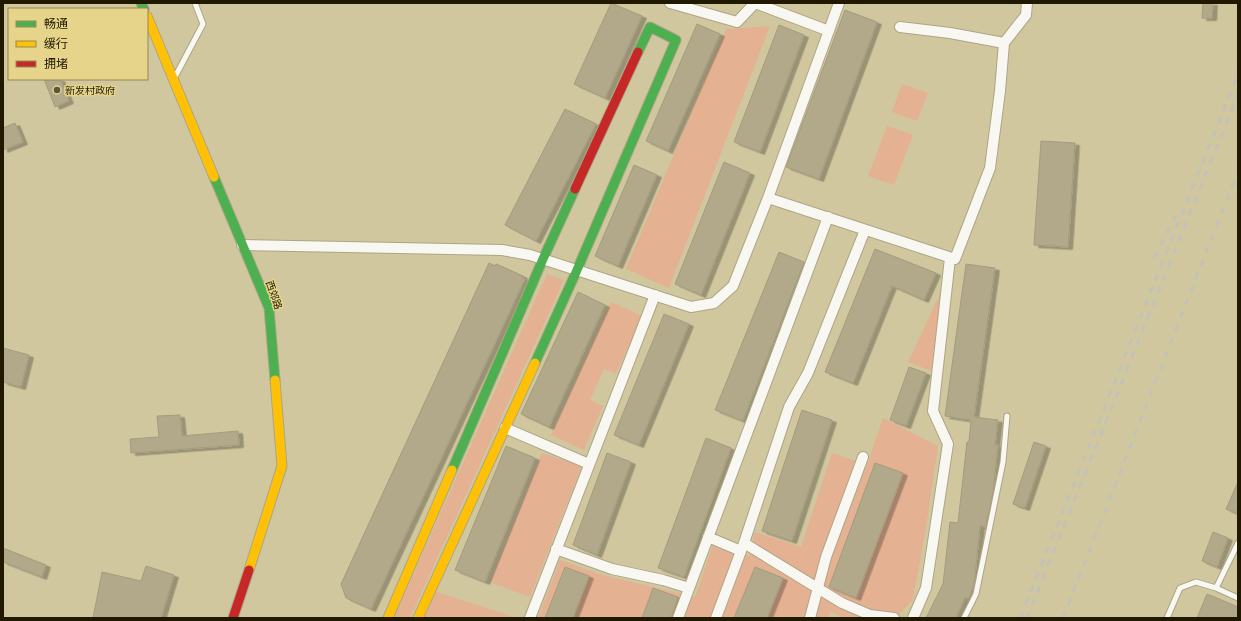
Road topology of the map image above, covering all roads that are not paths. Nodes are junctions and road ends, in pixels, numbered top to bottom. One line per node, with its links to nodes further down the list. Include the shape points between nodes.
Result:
1 (195, 3): 10 (lane, via 203,24)
2 (670, 3): 3 (street, via 737,22)
3 (755, 3): 8 (street)
4 (839, 3): 8 (street)
5 (1028, 3): 9 (street, via 1026,15)
6 (148, 18): 10 (street, 西郊路)
7 (900, 27): 9 (street)
8 (829, 31): 11 (street)
9 (1004, 43): 15 (street, via 990,168 955,259)
10 (173, 79): 14 (street, 西郊路)
11 (768, 198): 12 (street); 18 (street, via 733,286 714,303 691,307)
12 (828, 217): 13 (street); 23 (street)
13 (865, 230): 15 (street); 25 (street, via 808,373 789,407)
14 (242, 245): 16 (street, via 502,250); 31 (street, 西郊路, via 269,308 282,466)
15 (950, 258): 39 (street, via 933,411 948,444 926,588)
16 (543, 259): 17 (street); 17 (street, via 650,27 676,40); 32 (street)
17 (577, 270): 18 (street); 20 (street)
18 (655, 295): 22 (street)
19 (1008, 416): 40 (lane, via 1003,462 976,594)
20 (505, 428): 22 (street); 33 (street)
21 (863, 457): 29 (street, via 826,557)
22 (590, 464): 26 (street)
23 (708, 538): 25 (street); 27 (street)
24 (1238, 544): 28 (lane)
25 (743, 547): 29 (street); 36 (street)
26 (556, 549): 27 (street, via 612,569); 34 (street)
27 (689, 588): 35 (street)
28 (1216, 588): 30 (lane); 41 (lane, via 1196,582 1180,588)
29 (817, 589): 37 (street); 38 (street, via 870,615)
30 (1238, 598)
31 (233, 618)
32 (388, 618)
33 (418, 618)
34 (530, 618)
35 (678, 618)
36 (716, 618)
37 (810, 618)
38 (894, 618)
39 (913, 618)
40 (964, 618)
41 (1167, 618)

